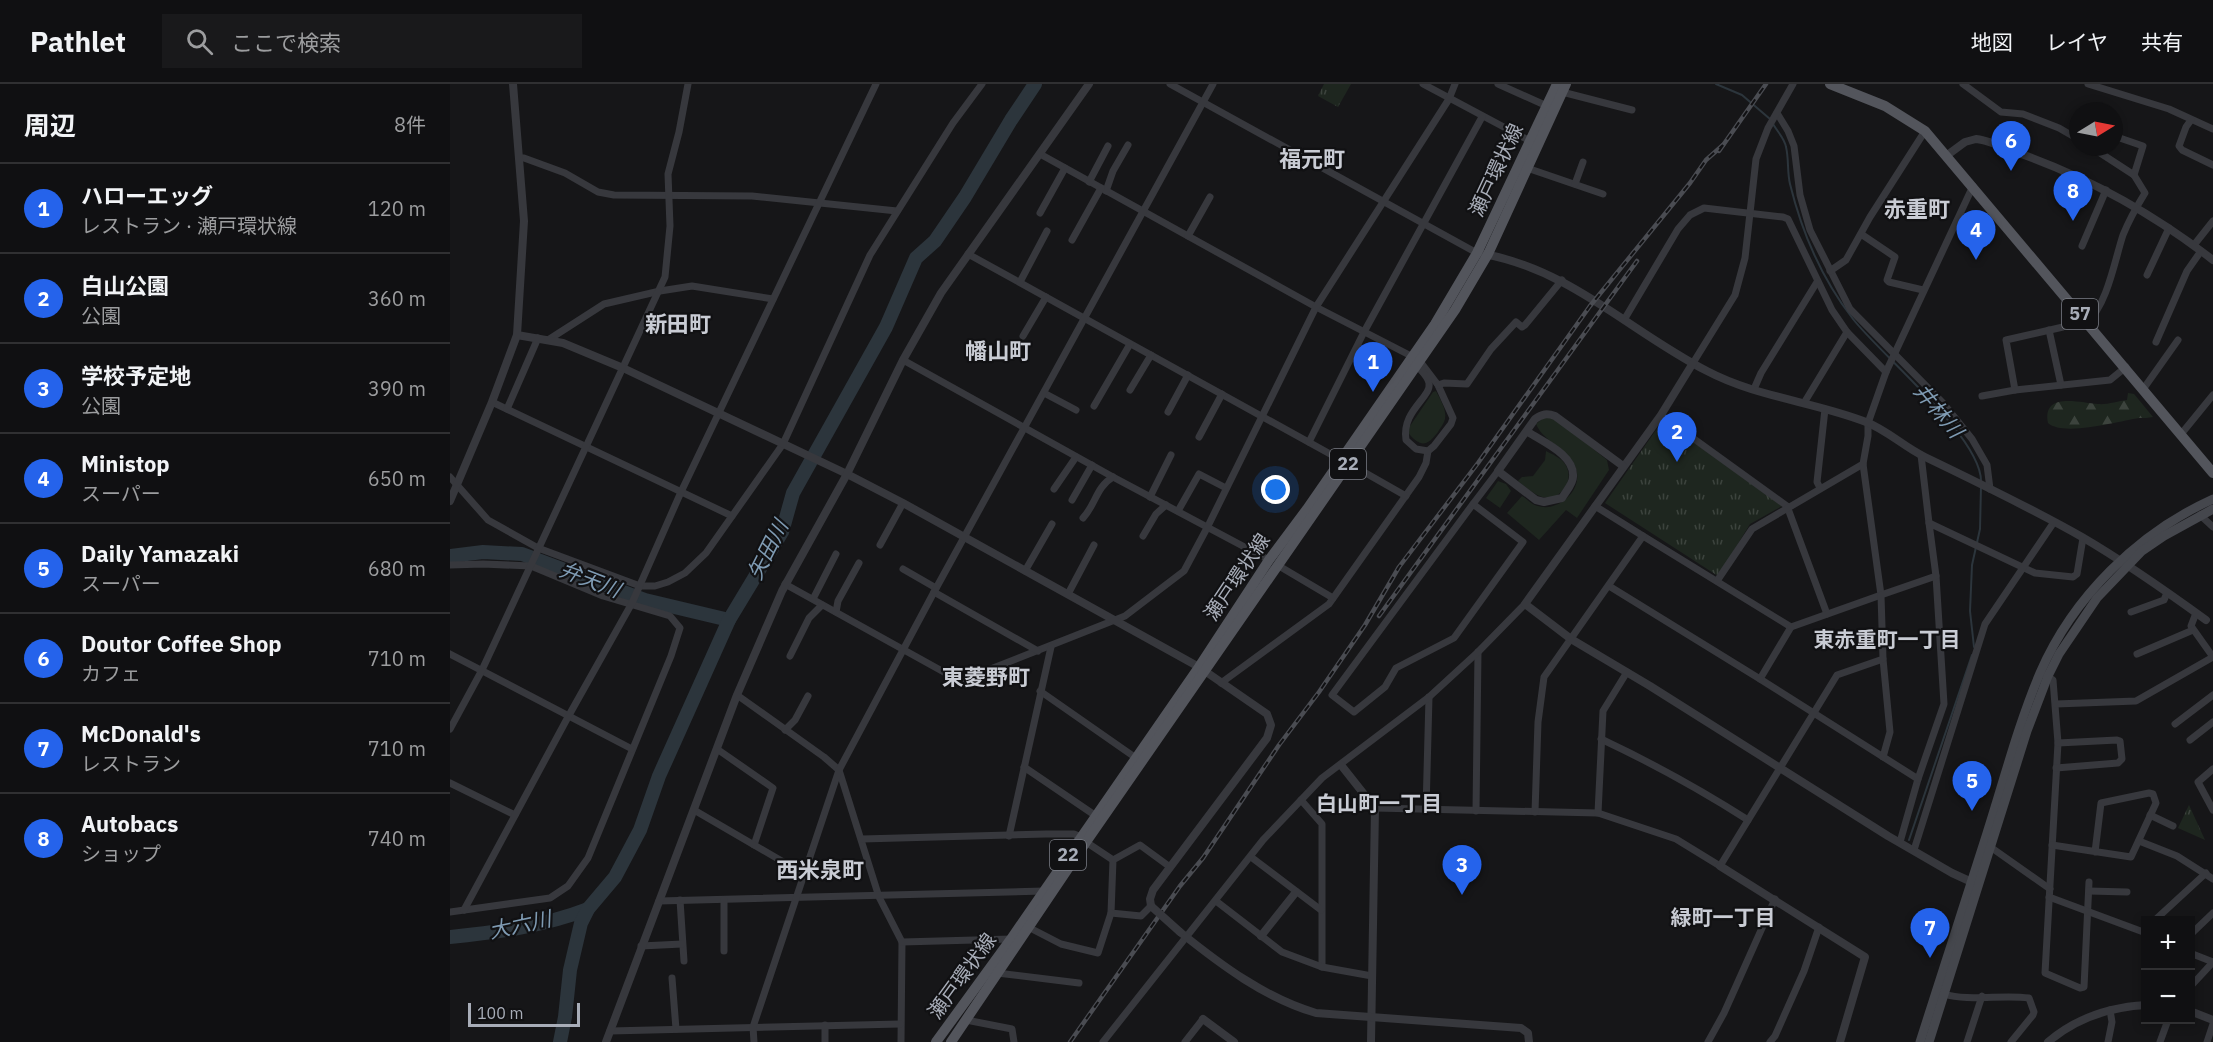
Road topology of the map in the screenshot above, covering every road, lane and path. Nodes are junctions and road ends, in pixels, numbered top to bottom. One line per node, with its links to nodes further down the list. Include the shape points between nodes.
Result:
1 (513, 84): 33 (street)
2 (688, 84): 45 (street, via 668,174)
3 (876, 84): 47 (street)
4 (982, 84): 50 (street)
5 (1089, 84): 30 (street)
6 (1170, 84): 17 (street)
7 (1213, 84): 17 (street)
8 (1423, 84): 16 (street)
9 (1455, 84): 16 (street)
10 (1498, 84): 18 (street)
11 (1793, 84): 20 (street)
12 (1830, 84): 24 (main road, 57, via 1885,106)
13 (1963, 84): 25 (street, via 2001,112 2023,114)
14 (2088, 84): 22 (street, via 2169,109)
15 (1562, 87): 18 (main road, 瀬戸環状線 / 22); 19 (street); 37 (main road, 瀬戸環状線 / 22)
16 (1449, 99): 21 (street); 48 (street)
17 (1202, 102): 48 (street); 51 (street)
18 (1547, 106): 27 (main road, 瀬戸環状線 / 22)
19 (1632, 110)
20 (1776, 113): 53 (street, via 1756,159); 66 (street, via 1794,146 1804,216)
21 (1482, 117): 27 (street); 55 (street)
22 (2191, 120): 23 (street); 35 (street, via 2179,146)
23 (2213, 129)
24 (1926, 131): 31 (main road, 57); 58 (street)
25 (2069, 134)
26 (2123, 139): 38 (street, via 2143,146)
27 (1530, 141): 64 (main road, 瀬戸環状線 / 22)
28 (1128, 145): 42 (street)
29 (1108, 146): 39 (street)
30 (1040, 154): 36 (street); 63 (street)
31 (1947, 156): 41 (main road, 57); 43 (street, via 1965,142 1982,140)
32 (2106, 156): 38 (street)
33 (519, 158): 45 (street, via 565,173 598,192); 82 (street, via 524,221)
34 (1583, 162): 40 (street)
35 (2213, 165)
36 (1065, 168): 39 (street); 52 (street)
37 (1527, 168): 40 (street); 64 (main road, 瀬戸環状線 / 22)
38 (2134, 175): 49 (street, via 2145,193)
39 (1089, 182): 42 (street)
40 (1575, 184): 44 (street)
41 (1973, 186): 71 (street); 76 (main road, 57)
42 (1104, 190): 51 (street); 60 (street)
43 (2106, 190): 49 (street); 61 (street)
44 (1603, 194)
45 (668, 197): 47 (street, via 752,196); 72 (street, via 670,226)
46 (1210, 197): 59 (street)
47 (819, 202): 50 (street); 74 (street)
48 (1382, 202): 55 (street); 75 (street)
49 (2136, 207): 56 (street); 76 (street, via 2095,316)
50 (897, 211): 123 (street, via 870,255)
51 (1143, 211): 59 (street); 77 (street)
52 (1040, 213)
53 (1748, 214): 70 (street, via 1788,219); 78 (street, via 1704,208 1690,215); 92 (street, via 1744,258 1735,295)
54 (2213, 221): 62 (street)
55 (1423, 225): 64 (street); 80 (street)
56 (2169, 228): 62 (street); 67 (street)
57 (1047, 231): 69 (street)
58 (1861, 234): 66 (street, via 1846,260); 71 (street, via 1895,257 1889,282)
59 (1188, 236): 75 (street)
60 (1072, 240)
61 (2082, 246)
62 (2198, 248): 65 (street); 86 (street)
63 (968, 254): 69 (street); 90 (street)
64 (1482, 254): 68 (street); 91 (main road, 瀬戸環状線 / 22)
65 (2213, 260)
66 (1830, 271): 88 (street, via 1850,309)
67 (2147, 275)
68 (1562, 280): 78 (street); 97 (street, via 1525,325 1516,322 1491,349 1467,384)
69 (1020, 282): 73 (street)
70 (1817, 282): 81 (street); 100 (street)
71 (1923, 290): 88 (street)
72 (660, 291): 74 (street, via 692,286); 84 (street, via 604,304); 94 (street)
73 (1046, 297): 77 (street); 83 (street)
74 (773, 299): 114 (street)
75 (1316, 307): 80 (street); 115 (street)
76 (2084, 318): 79 (street); 93 (main road, 57)
77 (1085, 320): 87 (street); 103 (street)
78 (1624, 320): 92 (street)
79 (2049, 330): 98 (street); 102 (street, via 2006,340)
80 (1365, 332): 91 (street); 122 (street)
81 (1847, 332): 95 (street); 108 (street)
82 (517, 335): 84 (street); 107 (street)
83 (1023, 336)
84 (543, 339): 94 (street); 110 (street)
85 (2178, 340): 99 (street)
86 (2156, 342)
87 (1130, 344): 89 (street); 109 (street)
88 (1894, 354): 95 (street); 140 (street, via 1943,403 1971,439 1987,465)
89 (1150, 355): 96 (street); 101 (street)
90 (903, 360): 118 (street); 134 (street)
91 (1415, 361): 97 (street); 125 (street, via 1429,388 1404,430 1406,440 1416,449); 129 (main road, 瀬戸環状線 / 22)
92 (1693, 363): 100 (street, via 1727,381); 116 (street)
93 (2126, 367): 98 (street, via 2110,380); 99 (main road, 57)
94 (623, 368): 114 (street); 124 (street)
95 (1886, 372): 117 (street)
96 (1188, 375): 104 (street); 113 (street)
97 (1438, 385): 125 (street, via 1453,418)
98 (2061, 385): 102 (street)
99 (2144, 388): 120 (main road, 57)
100 (1754, 389): 108 (street)
101 (1130, 390)
102 (2015, 390): 106 (street)
103 (1044, 393): 111 (street); 118 (street)
104 (1222, 394): 115 (street); 121 (street)
105 (2213, 395): 120 (street)
106 (1982, 396)
107 (492, 402): 110 (street); 137 (street)
108 (1804, 403): 112 (street)
109 (1094, 406)
110 (507, 409): 124 (street)
111 (1076, 410)
112 (1826, 410): 117 (street); 139 (street, via 1817,482)
113 (1168, 412)
114 (719, 414): 123 (street); 142 (street)
115 (1262, 415): 122 (street); 138 (street)
116 (1661, 415): 132 (street); 152 (street)
117 (1868, 423): 127 (street); 130 (street)
118 (1024, 428): 128 (street); 164 (street)
119 (1528, 432): 132 (street, via 1541,415 1555,416); 133 (street); 133 (street, via 1567,459 1572,469 1571,484 1562,498 1536,500)
120 (2181, 433): 135 (main road, 57)
121 (1199, 437)
122 (1309, 442): 129 (street)
123 (784, 445): 134 (street); 156 (street)
124 (586, 447): 142 (street); 169 (street)
125 (1428, 451): 143 (street, via 1426,463)
126 (1171, 455): 144 (street)
127 (1921, 455): 140 (street); 159 (street)
128 (1076, 457): 131 (street); 141 (street)
129 (1345, 461): 143 (street); 172 (main road, 瀬戸環状線 / 22)
130 (1863, 464): 139 (street); 187 (street)
131 (1092, 465): 136 (street); 146 (street)
132 (1623, 466): 151 (street)
133 (1498, 471): 149 (street)
134 (844, 472): 148 (street); 181 (street)
135 (2213, 472)
136 (1113, 477): 144 (street); 157 (street, via 1104,483)
137 (453, 481): 147 (street); 169 (street, via 488,520)
138 (1226, 488): 154 (street, via 1199,474); 162 (street)
139 (1820, 488): 152 (street)
140 (1989, 488): 158 (street)
141 (1054, 489)
142 (681, 492): 156 (street); 183 (street)
143 (1406, 496): 188 (street)
144 (1150, 497): 150 (street)
145 (2213, 499): 173 (main road, via 2167,524)
146 (1072, 500)
147 (450, 501)
148 (903, 503): 164 (street); 167 (street)
149 (1473, 504): 149 (street, via 1332,695 1354,712 1385,687 1396,669 1454,638 1523,542)
150 (1166, 505): 154 (street); 165 (street)
151 (1595, 506): 163 (street); 191 (street)
152 (1788, 506): 180 (street, via 1752,529); 196 (street)
153 (2213, 510): 155 (main road)
154 (1178, 512): 162 (street)
155 (2200, 515): 161 (street); 173 (main road)
156 (732, 516): 183 (street, via 706,553 685,573 655,586)
157 (1083, 518)
158 (2054, 522): 166 (street); 176 (street)
159 (1929, 523): 176 (street); 179 (street)
160 (1052, 524): 178 (street)
161 (2213, 527)
162 (1207, 528): 172 (street); 197 (street, via 1184,571)
163 (1643, 536): 180 (street); 182 (street)
164 (966, 537): 178 (street); 184 (street)
165 (1143, 537)
166 (2082, 538): 173 (street); 176 (street, via 2077,574 2073,577 2035,573)
167 (880, 545)
168 (1094, 545): 186 (street)
169 (537, 550): 174 (street); 183 (street)
170 (836, 554): 189 (street)
171 (859, 563): 193 (street)
172 (1274, 563): 188 (street); 211 (main road, 瀬戸環状線 / 22)
173 (2124, 563): 185 (street); 213 (main road)
174 (532, 564): 175 (street); 190 (street, via 603,596); 210 (street)
175 (450, 566)
176 (2022, 566): 264 (street, via 1985,624)
177 (903, 569): 184 (street)
178 (1025, 571): 186 (street)
179 (1936, 576): 187 (street); 241 (street, via 1944,704)
180 (1717, 582): 199 (street)
181 (785, 584): 189 (street); 217 (street)
182 (1609, 586): 201 (street); 214 (street)
183 (639, 587): 190 (street)
184 (935, 590): 203 (street); 204 (street)
185 (2168, 593): 194 (street, via 2164,600); 195 (street)
186 (1068, 594): 197 (street)
187 (1881, 595): 196 (street); 209 (street)
188 (1333, 598): 215 (street)
189 (813, 599): 192 (street)
190 (632, 604): 223 (street); 231 (street, via 670,616 680,628)
191 (1525, 604): 201 (street); 205 (street)
192 (822, 605): 193 (street); 208 (street, via 809,618)
193 (836, 612): 203 (street)
194 (2131, 612)
195 (2196, 613): 198 (street); 200 (street, via 2191,623)
196 (1827, 614): 199 (street)
197 (1116, 620): 202 (street); 211 (street)
198 (2209, 623)
199 (1791, 627): 214 (street)
200 (2193, 630): 207 (street); 221 (street, via 2213,657 2141,699)
201 (1571, 639): 212 (street); 249 (street, via 1544,677)
202 (1051, 647): 204 (street); 216 (street)
203 (905, 648): 204 (street, via 960,681); 240 (street)
204 (1038, 651)
205 (1478, 652): 220 (street); 248 (street)
206 (450, 654): 210 (street)
207 (2137, 654)
208 (790, 656)
209 (1883, 658): 222 (street, via 1837,675); 233 (street, via 1890,732)
210 (482, 669): 223 (street); 226 (street)
211 (1202, 669): 215 (street); 234 (main road, 瀬戸環状線 / 22); 258 (main road, 瀬戸環状線 / 22)
212 (1627, 672): 228 (street, via 1603,711); 237 (street)
213 (2044, 674): 221 (street, via 2053,680); 262 (main road)
214 (1760, 679): 222 (street)
215 (1221, 683): 269 (street, via 1267,714 1270,731)
216 (1040, 691): 234 (street); 236 (street)
217 (737, 695): 227 (street); 232 (street)
218 (2213, 695): 225 (street)
219 (808, 696): 227 (street)
220 (1429, 697): 235 (street); 246 (street)
221 (2056, 704): 230 (street)
222 (1815, 713): 233 (street); 237 (street)
223 (568, 717): 231 (street); 251 (street)
224 (2213, 722): 229 (street)
225 (2175, 724)
226 (450, 729)
227 (785, 730): 240 (street)
228 (1601, 739): 250 (street); 254 (street, via 1683,780)
229 (2190, 740)
230 (2058, 743): 238 (street); 238 (street, via 2117,740 2122,759 2118,763)
231 (632, 749): 288 (street, via 588,858 568,886 550,898)
232 (717, 749): 245 (street); 261 (street, via 773,788)
233 (1883, 757): 241 (street)
234 (1136, 758): 253 (main road, 瀬戸環状線 / 22)
235 (1341, 765): 243 (street); 244 (street)
236 (1024, 767): 253 (street); 256 (street)
237 (1780, 767): 254 (street); 260 (street)
238 (2056, 768): 263 (street)
239 (2213, 769): 247 (street, via 2198,782)
240 (839, 770): 257 (street); 271 (street)
241 (1918, 779): 260 (street)
242 (450, 783): 251 (street)
243 (1301, 800): 266 (street); 289 (street, via 1322,824)
244 (1375, 808): 246 (street); 311 (street)
245 (694, 810): 261 (street); 285 (street)
246 (1426, 810): 248 (street)
247 (2213, 810)
248 (1476, 811): 249 (street)
249 (1535, 812): 250 (street)
250 (1598, 813): 268 (street, via 1676,839)
251 (515, 814): 288 (street)
252 (2150, 815): 255 (street); 259 (street); 265 (street, via 2156,802 2153,794 2102,803)
253 (1096, 816): 258 (main road, 瀬戸環状線 / 22)
254 (1748, 820): 268 (street)
255 (2173, 826)
256 (1009, 836): 257 (street); 258 (street, via 1074,834)
257 (862, 839): 280 (street)
258 (1083, 840): 267 (street); 275 (main road, 瀬戸環状線 / 22); 296 (main road, 瀬戸環状線 / 22)
259 (2139, 841): 265 (street, via 2131,857); 270 (street, via 2177,855)
260 (1900, 842): 264 (street)
261 (754, 845): 271 (street)
262 (1988, 845): 274 (main road); 279 (street)
263 (2052, 845): 265 (street); 279 (street)
264 (1914, 850): 274 (street)
265 (2095, 852)
266 (1251, 857): 277 (street); 286 (street)
267 (1113, 860): 269 (street, via 1140,845); 292 (street)
268 (1720, 866): 282 (street)
269 (1170, 867): 287 (street, via 1153,890)
270 (2206, 873): 272 (street); 294 (street)
271 (804, 874): 281 (street)
272 (2213, 879)
273 (2089, 882): 276 (street)
274 (1975, 884): 315 (main road); 345 (main road)
275 (1044, 891): 280 (street); 301 (main road, 瀬戸環状線 / 22)
276 (2089, 891): 278 (street); 290 (street)
277 (1296, 892): 289 (street); 300 (street)
278 (2127, 892)
279 (2049, 893): 290 (street); 290 (street, via 2045,973 2080,988 2084,987)
280 (879, 897): 281 (street); 302 (street)
281 (796, 898): 284 (street); 327 (street)
282 (1775, 899): 295 (street); 342 (street)
283 (680, 900): 284 (street); 285 (street); 303 (street)
284 (724, 900): 305 (street)
285 (659, 901): 304 (street)
286 (1216, 901): 299 (street); 300 (street)
287 (1151, 906): 292 (street, via 1142,916); 299 (street, bridge)
288 (464, 910): 291 (street)
289 (1321, 910): 309 (street)
290 (2088, 910): 297 (street)
291 (450, 912)
292 (1111, 913): 296 (street, via 1098,953 1061,944)
293 (2213, 914): 298 (street)
294 (2160, 916)
295 (1819, 927): 343 (street, via 1804,971); 344 (street, via 1865,959)
296 (1030, 928): 310 (main road, 瀬戸環状線 / 22)
297 (2141, 930)
298 (2195, 930)
299 (1183, 935): 320 (street, via 1264,993 1316,1013); 337 (street)
300 (1261, 936): 309 (street, via 1282,952)
301 (1011, 939): 302 (street); 334 (main road, 瀬戸環状線 / 22)
302 (902, 942): 324 (street)
303 (682, 944): 304 (street); 307 (street)
304 (641, 946): 329 (street)
305 (724, 951)
306 (2195, 954): 308 (street)
307 (684, 962)
308 (2213, 962): 313 (street)
309 (1322, 967): 311 (street)
310 (997, 974): 314 (street); 322 (main road, 瀬戸環状線 / 22)
311 (1372, 976): 320 (street)
312 (672, 978): 328 (street)
313 (2195, 982)
314 (1079, 983)
315 (1944, 994): 316 (street, via 1956,998); 346 (main road)
316 (1982, 996): 347 (street); 348 (street, via 2031,999 2033,1015)
317 (2141, 1006): 318 (street)
318 (2110, 1010): 349 (street, via 2082,1020); 350 (street)
319 (2195, 1013): 323 (street)
320 (1372, 1018): 340 (street); 341 (street, via 1521,1028 1528,1033)
321 (1203, 1019): 338 (street); 339 (street)
322 (966, 1020): 335 (main road, 瀬戸環状線 / 22); 336 (street, via 1012,1029)
323 (2213, 1022): 352 (street)
324 (900, 1024): 326 (street); 333 (street)
325 (2167, 1024): 351 (street)
326 (825, 1025): 327 (street); 332 (street)
327 (753, 1027): 328 (street); 331 (street)
328 (676, 1029): 329 (street)
329 (610, 1031): 330 (street)
330 (606, 1042)
331 (754, 1042)
332 (825, 1042)
333 (901, 1042)
334 (936, 1042)
335 (951, 1042)
336 (1014, 1042)
337 (1103, 1042)
338 (1185, 1042)
339 (1234, 1042)
340 (1371, 1042)
341 (1529, 1042)
342 (1708, 1042)
343 (1770, 1042)
344 (1840, 1042)
345 (1920, 1042)
346 (1929, 1042)
347 (1967, 1042)
348 (2011, 1042)
349 (2048, 1042)
350 (2108, 1042)
351 (2160, 1042)
352 (2207, 1042)

